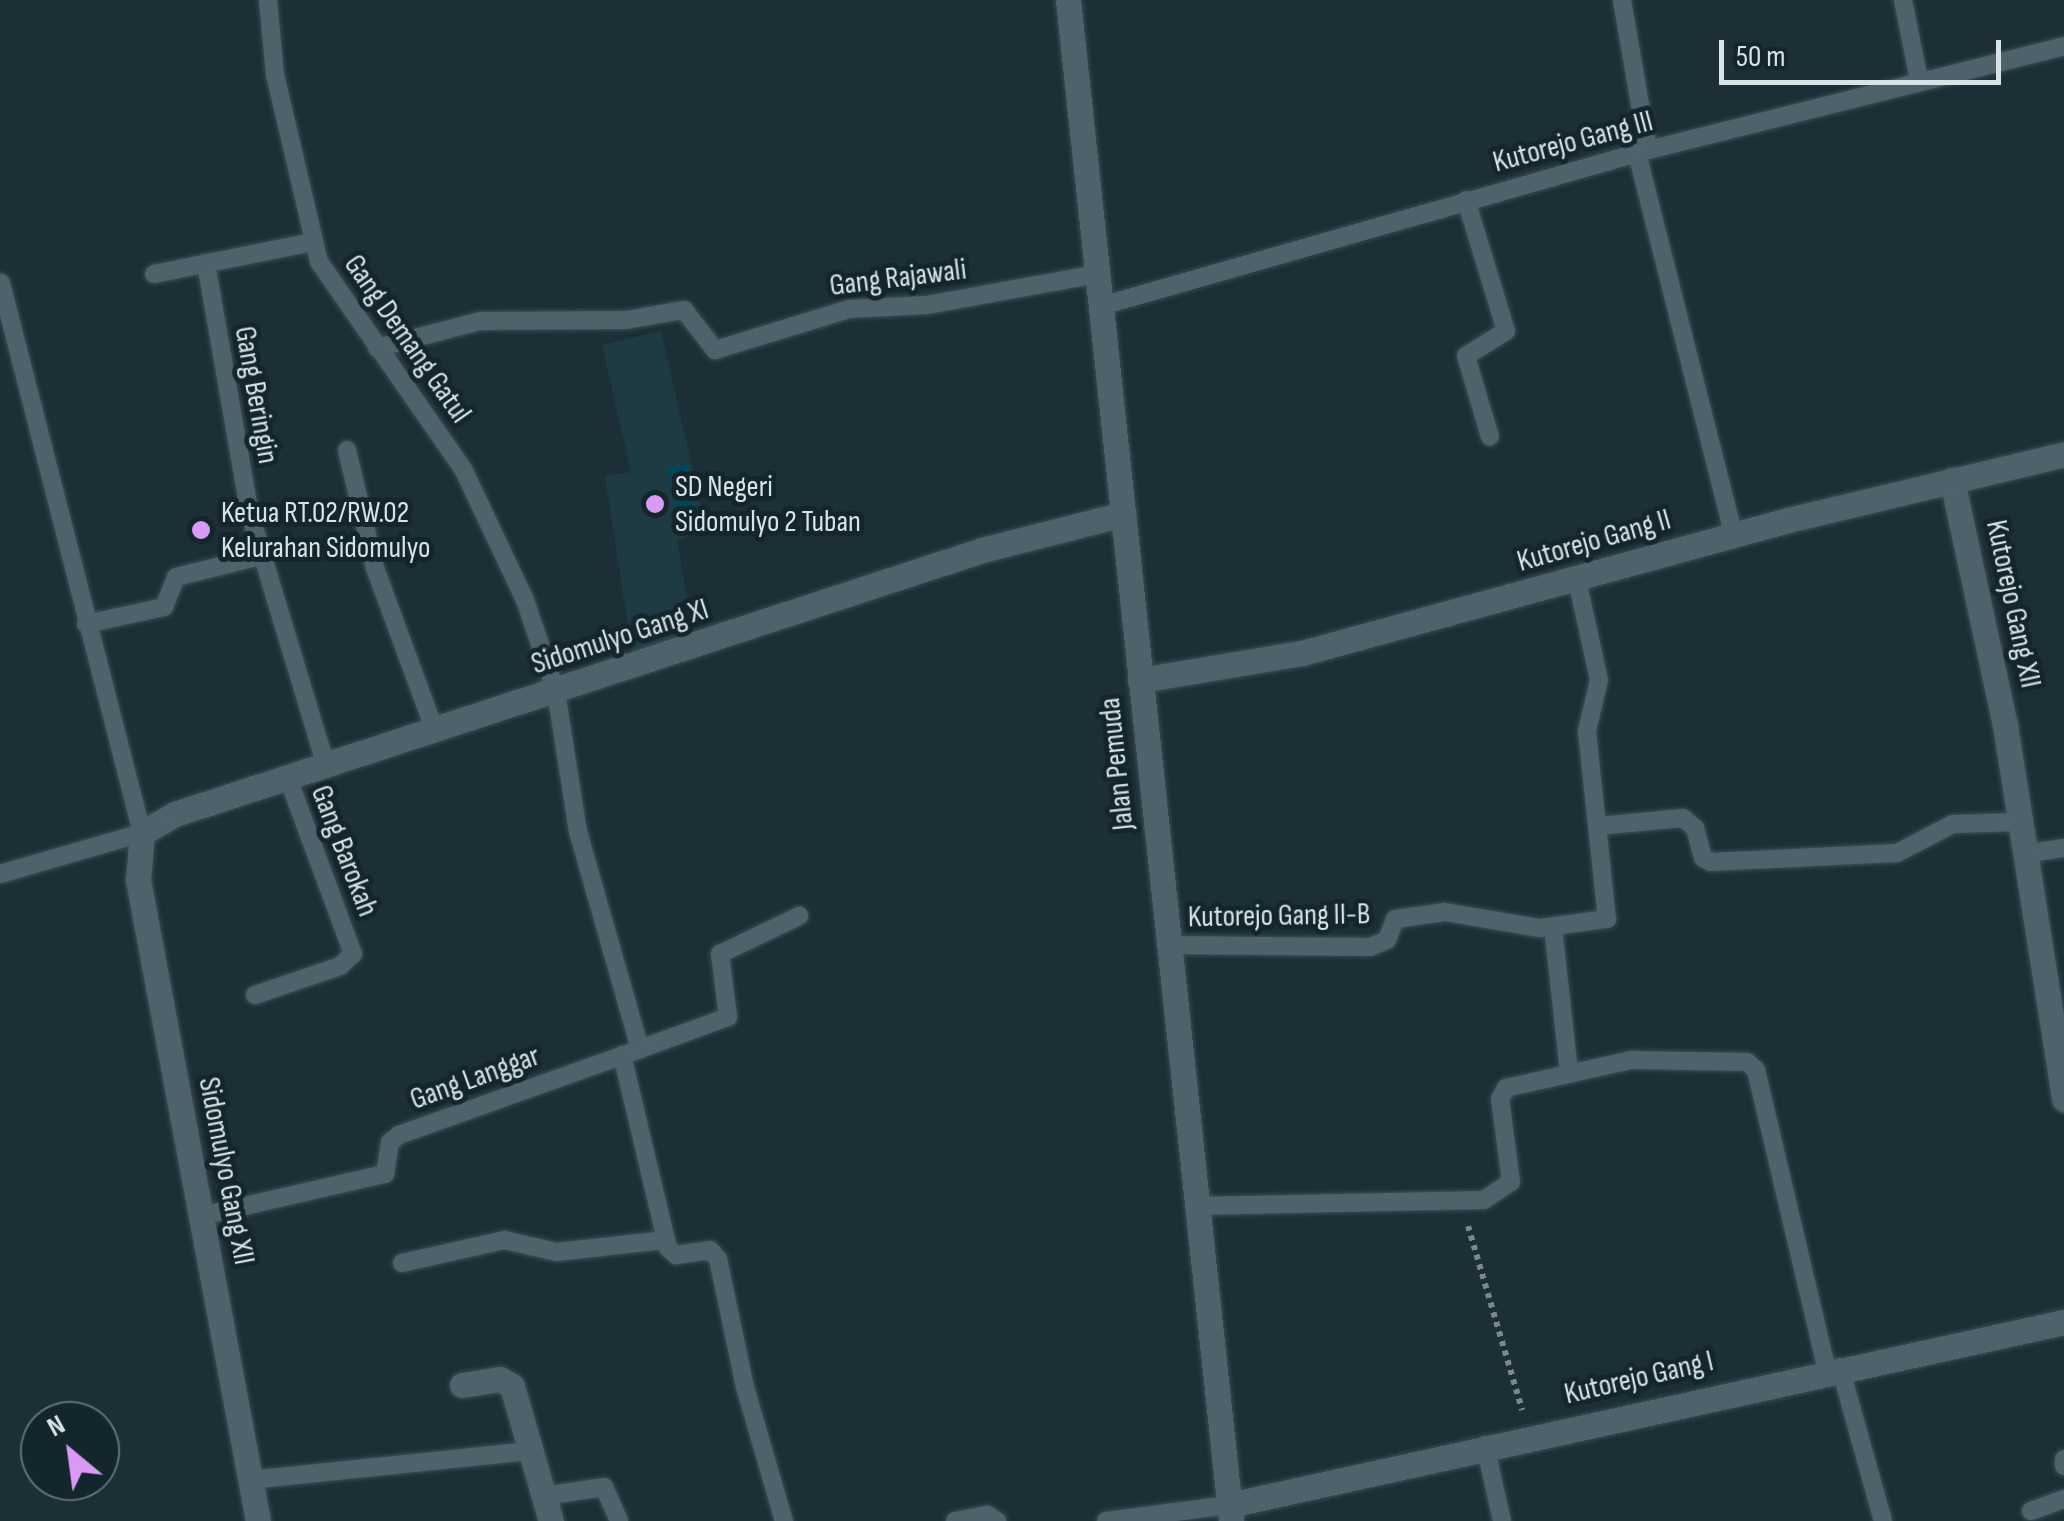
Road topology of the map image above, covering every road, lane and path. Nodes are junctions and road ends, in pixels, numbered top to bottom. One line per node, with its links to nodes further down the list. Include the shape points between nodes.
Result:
1 (268, 0): 9 (lane, Gang Demang Gatul, via 276,74)
2 (1068, 0): 12 (street, Jalan Pemuda)
3 (1622, 0): 7 (lane)
4 (1903, 0): 6 (lane)
5 (2064, 46): 6 (lane, Kutorejo Gang III)
6 (1919, 80): 7 (lane, Kutorejo Gang III)
7 (1642, 151): 8 (lane, Kutorejo Gang III); 21 (lane)
8 (1466, 200): 14 (lane, Kutorejo Gang III); 16 (lane, via 1506,331 1467,352)
9 (312, 242): 10 (lane); 15 (lane, Gang Demang Gatul, via 330,281)
10 (206, 264): 11 (lane); 22 (lane, Gang Beringin)
11 (154, 274)
12 (1098, 274): 14 (street, Jalan Pemuda); 15 (lane, Gang Rajawali, via 927,305 849,310 715,350 684,310 626,320 480,321)
13 (1, 283): 24 (lane)
14 (1101, 306): 20 (street, Jalan Pemuda)
15 (377, 348): 26 (lane, Gang Demang Gatul, via 447,444 490,520)
16 (1490, 438)
17 (347, 450): 27 (lane, via 379,580)
18 (2064, 454): 19 (street, Kutorejo Gang II)
19 (1952, 480): 21 (street, Kutorejo Gang II); 30 (street, Kutorejo Gang XII)
20 (1123, 514): 25 (street, Jalan Pemuda); 26 (street, Sidomulyo Gang XI, via 1006,542)
21 (1734, 535): 23 (street, Kutorejo Gang II)
22 (260, 556): 24 (lane, via 176,577 161,608); 28 (lane, Gang Beringin)
23 (1577, 580): 25 (street, Kutorejo Gang II, via 1302,653); 31 (lane, via 1599,680 1586,731)
24 (86, 624): 32 (lane)
25 (1140, 680): 38 (street, Jalan Pemuda)
26 (556, 692): 27 (street, Sidomulyo Gang XI); 40 (lane, Gang Demang Gatul, via 578,832)
27 (435, 731): 28 (street, Sidomulyo Gang XI)
28 (326, 766): 29 (street, Sidomulyo Gang XI)
29 (288, 778): 32 (street, Sidomulyo Gang XI, via 157,820); 39 (lane, Gang Barokah, via 353,954 340,966)
30 (2020, 822): 31 (lane, via 1953,824 1918,848 1897,853 1711,862 1702,858 1694,828 1683,818); 34 (street, Kutorejo Gang XII)
31 (1598, 826): 37 (lane, Kutorejo Gang II-B, via 1607,919)
32 (142, 834): 35 (lane); 45 (street, Sidomulyo Gang XII, via 138,880)
33 (2064, 848): 34 (lane)
34 (2025, 854): 42 (street, Kutorejo Gang XII)
35 (0, 874)
36 (799, 916): 40 (lane, via 718,957 728,1018)
37 (1552, 927): 38 (lane, Kutorejo Gang II-B, via 1518,927 1455,911 1396,918 1386,940 1370,947); 41 (lane)
38 (1169, 945): 44 (street, Jalan Pemuda)
39 (256, 995)
40 (631, 1052): 45 (lane, Gang Langgar, via 399,1135 390,1142 385,1174); 46 (lane, Gang Demang Gatul)
41 (1569, 1074): 43 (lane, via 1502,1090 1511,1182 1491,1198); 49 (lane, via 1630,1060 1754,1066)
42 (2064, 1099)
43 (1460, 1202): 44 (lane); 51 (path)
44 (1196, 1206): 58 (street, Jalan Pemuda)
45 (201, 1216): 54 (street, Sidomulyo Gang XII)
46 (666, 1240): 47 (lane, via 556,1252 504,1240); 61 (lane, via 676,1256 710,1250 717,1256)
47 (402, 1263)
48 (2064, 1322): 49 (street, Kutorejo Gang I)
49 (1833, 1368): 51 (street, Kutorejo Gang I); 66 (lane)
50 (462, 1385): 53 (street, via 500,1379 512,1386)
51 (1529, 1436): 52 (street, Kutorejo Gang I)
52 (1485, 1445): 58 (street, Kutorejo Gang I); 65 (lane)
53 (533, 1451): 54 (lane); 56 (street)
54 (250, 1480): 59 (street, Sidomulyo Gang XII)
55 (2064, 1499): 57 (lane)
56 (548, 1508): 60 (lane, via 604,1487)
57 (2031, 1511)
58 (1230, 1513): 64 (lane)
59 (258, 1521)
60 (618, 1521)
61 (784, 1521)
62 (955, 1521): 63 (lane, via 987,1515)
63 (997, 1521)
64 (1106, 1521)
65 (1502, 1521)
66 (1883, 1521)

